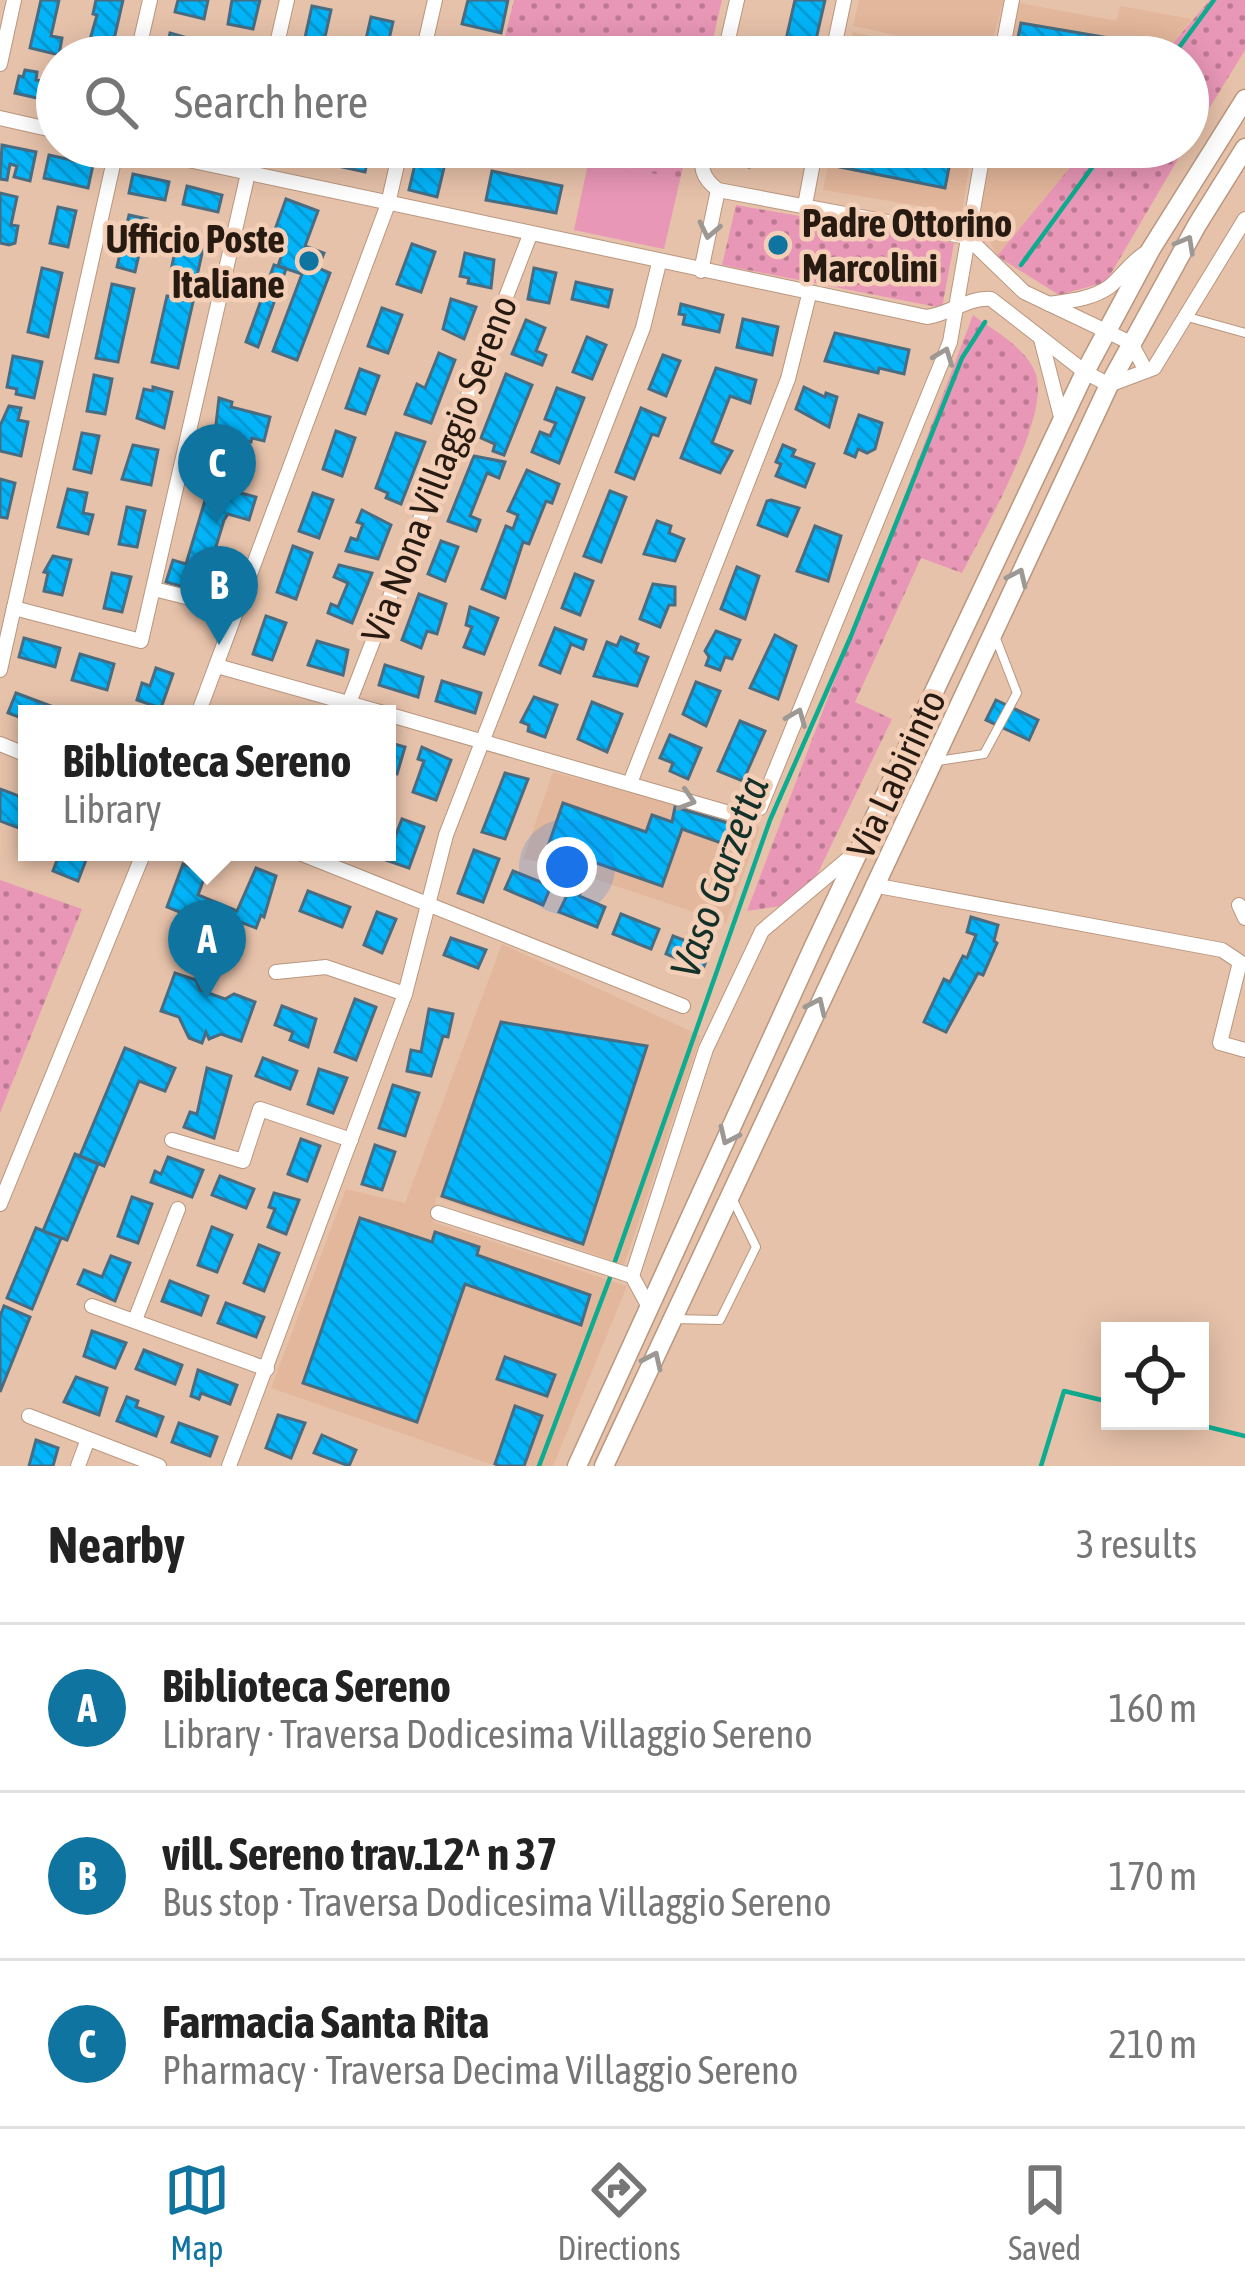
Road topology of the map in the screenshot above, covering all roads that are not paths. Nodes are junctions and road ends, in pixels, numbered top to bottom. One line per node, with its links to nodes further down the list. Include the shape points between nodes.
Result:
1 (14, 0): 14 (street)
2 (150, 0): 8 (street)
3 (287, 0): 9 (street)
4 (435, 0): 10 (street)
5 (736, 0): 11 (street)
6 (844, 0): 12 (street)
7 (1012, 0): 13 (street)
8 (142, 36)
9 (279, 36)
10 (427, 36)
11 (728, 36)
12 (836, 36)
13 (1005, 36)
14 (0, 64)
15 (1245, 98): 19 (street, Via Labirinto)
16 (0, 118): 17 (street)
17 (36, 126)
18 (1245, 148): 45 (street, Via Labirinto, one-way to 18)
19 (1209, 156)
20 (112, 168): 51 (street)
21 (225, 168): 28 (street)
22 (249, 168): 28 (street)
23 (396, 168): 30 (street)
24 (701, 168): 29 (street)
25 (812, 168): 31 (street)
26 (980, 168): 34 (street)
27 (1201, 168): 35 (street, Via Labirinto)
28 (248, 173): 30 (street); 50 (street)
29 (718, 190): 31 (street); 37 (street, one-way to 37)
30 (388, 204): 33 (street); 52 (street)
31 (805, 205): 34 (street)
32 (1245, 219): 41 (street)
33 (530, 235): 36 (street); 56 (street, Via Nona Villaggio Sereno)
34 (967, 237): 39 (street, via 1024,292); 40 (street)
35 (1151, 249): 39 (street, via 1112,285); 42 (street, Via Labirinto)
36 (659, 263): 37 (street); 60 (street, via 643,328)
37 (701, 271): 38 (street)
38 (809, 295): 40 (street, via 926,317); 62 (street, via 788,379)
39 (1049, 304): 42 (street)
40 (956, 308): 44 (street, via 991,299); 62 (street, one-way to 40, via 743,817 760,808 950,343)
41 (1184, 316): 43 (lane); 46 (street)
42 (1107, 332): 45 (street); 47 (street, Via Labirinto)
43 (1245, 333)
44 (1041, 339): 47 (street); 49 (street)
45 (1131, 343): 46 (street); 48 (street, Via Labirinto)
46 (1146, 371): 48 (street)
47 (1085, 372): 48 (street); 49 (street, Via Labirinto)
48 (1109, 385): 53 (street, Via Labirinto, one-way to 48)
49 (1062, 421): 63 (street, Via Labirinto)
50 (154, 590): 51 (street, via 141,641); 52 (street)
51 (14, 608): 55 (street)
52 (238, 610): 54 (street)
53 (993, 630): 61 (street, Via Labirinto); 61 (lane, via 1017,693 984,754)
54 (217, 666): 56 (street); 57 (street)
55 (0, 670)
56 (349, 703): 58 (street)
57 (202, 705)
58 (356, 705)
59 (396, 717): 60 (street)
60 (484, 742): 62 (street); 67 (street, via 446,835)
61 (931, 762): 66 (street, Via Labirinto)
62 (630, 783)
63 (860, 848): 79 (street, via 762,931 706,1049); 81 (street, Via Labirinto, one-way to 81)
64 (140, 861): 76 (street)
65 (320, 861): 67 (street)
66 (873, 885): 68 (street); 75 (street, Via Labirinto, one-way to 66)
67 (430, 904): 70 (street); 71 (street)
68 (1243, 957): 72 (street, via 1220,1043)
69 (276, 972): 70 (street, via 326,967)
70 (405, 994): 73 (street)
71 (683, 1006)
72 (1245, 1050)
73 (351, 1139): 74 (street, via 260,1109 243,1161); 84 (street)
74 (172, 1140)
75 (730, 1193): 82 (street, Via Labirinto); 82 (lane, via 756,1246 720,1320)
76 (0, 1204)
77 (178, 1209): 83 (street)
78 (438, 1213): 79 (street)
79 (620, 1272): 81 (street)
80 (92, 1306): 83 (street)
81 (649, 1307): 90 (street, Via Labirinto)
82 (672, 1319): 91 (street, Via Labirinto, one-way to 82)
83 (135, 1320): 84 (street)
84 (266, 1369): 89 (street)
85 (29, 1416): 86 (street)
86 (88, 1439): 87 (street); 88 (street)
87 (78, 1466)
88 (159, 1466)
89 (229, 1466)
90 (577, 1466)
91 (604, 1466)

